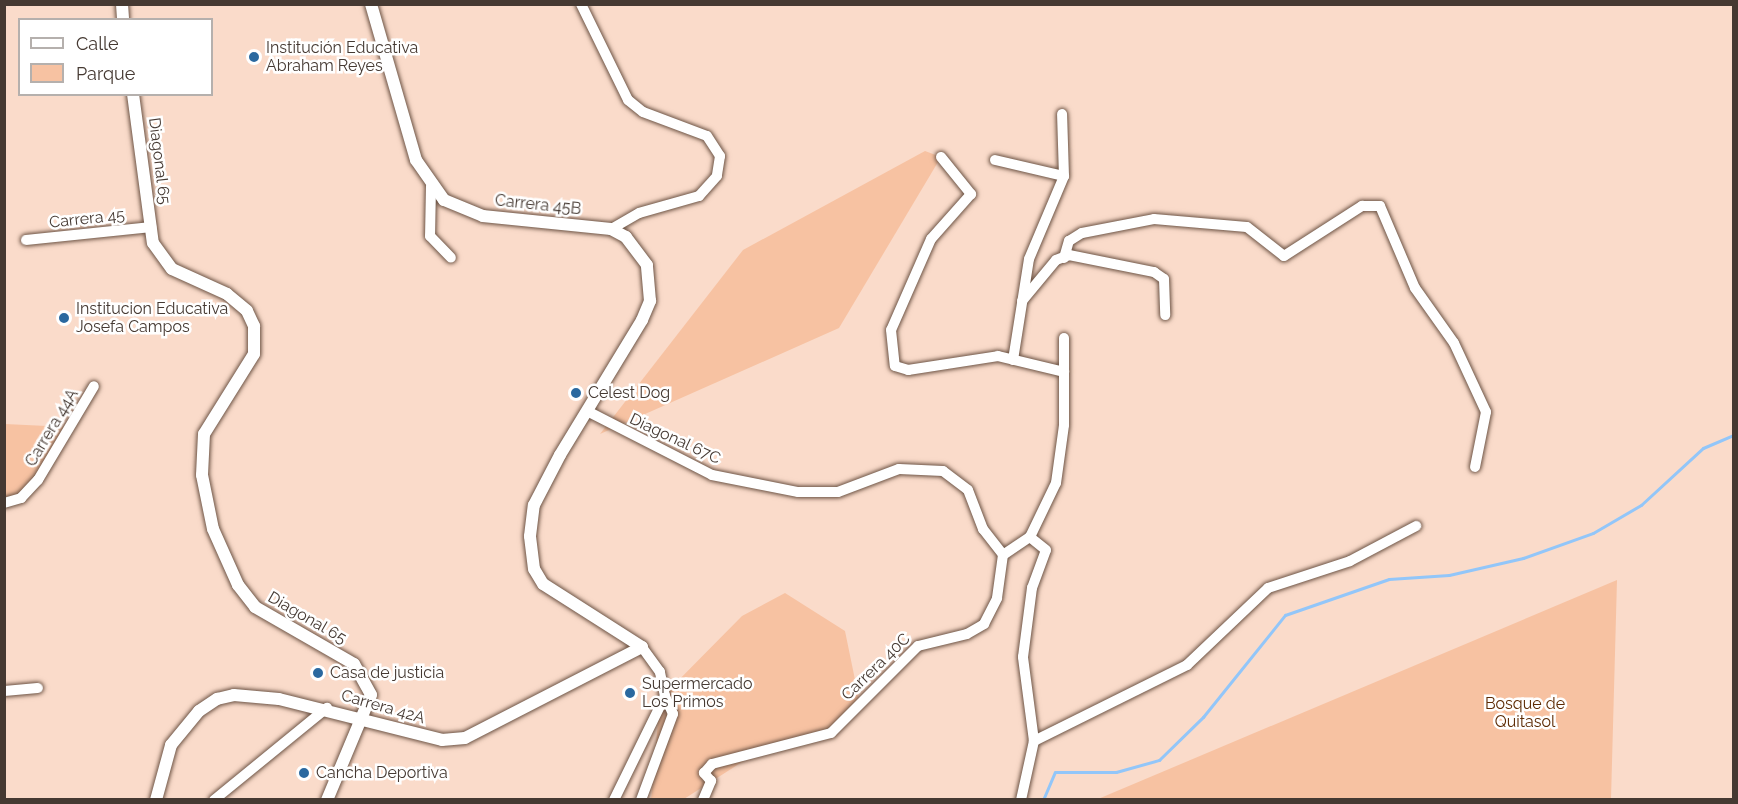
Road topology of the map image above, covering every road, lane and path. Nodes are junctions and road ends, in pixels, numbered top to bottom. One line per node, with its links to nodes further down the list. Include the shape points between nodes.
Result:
1 (371, 4): 8 (street, via 398,111)
2 (581, 4): 10 (street, via 628,100 715,144 717,176 699,196 639,213)
3 (133, 96): 9 (street, Diagonal 65)
4 (1062, 114): 7 (street)
5 (941, 157): 17 (street, via 971,194 931,239 922,269 891,330 895,366 908,370 967,359)
6 (995, 160): 7 (street)
7 (1064, 176): 14 (street, via 1029,259)
8 (430, 186): 10 (street, Carrera 45B, via 444,200 483,216); 12 (street, via 430,236)
9 (151, 227): 11 (street, Carrera 45); 31 (street, Diagonal 65, via 153,243 172,270 232,298 254,327 254,354 212,416 201,450 206,504 225,558 255,608 354,664 371,695)
10 (611, 229): 20 (street, via 642,254 651,283 650,301)
11 (26, 240)
12 (452, 258)
13 (1064, 258): 14 (street); 15 (street, via 1110,260 1154,272 1164,279); 21 (street, via 1069,241 1082,233 1118,222 1154,219 1247,227 1284,256 1362,206 1380,206 1415,288 1454,343 1486,412)
14 (1020, 304): 17 (street)
15 (1165, 315)
16 (1064, 338): 18 (street)
17 (1013, 360): 18 (street)
18 (1064, 372): 24 (street, via 1056,483)
19 (94, 386): 22 (street, Carrera 44A, via 38,480 21,498)
20 (589, 412): 25 (street, Diagonal 67C, via 712,475 823,494 899,469 943,471 962,482 991,544); 26 (street, via 534,505 530,536 534,569 556,594)
21 (1475, 467)
22 (4, 503)
23 (1416, 526): 32 (street, via 1338,566 1268,588 1187,665)
24 (1030, 537): 25 (street); 32 (street, via 1046,550 1032,588 1023,657)
25 (1003, 555): 38 (street, Carrera 40C, via 997,598 984,624 968,634 918,646 831,733 712,764 704,773 711,781)
26 (642, 647): 29 (street, via 660,672); 31 (street, Carrera 42A, via 465,738 442,741)
27 (38, 688): 28 (street)
28 (4, 691)
29 (665, 696): 36 (street); 37 (street, via 674,714)
30 (327, 708): 31 (street, Carrera 42A); 33 (street, Carrera 42A, via 234,695 217,699 199,711 171,745); 34 (street)
31 (362, 718): 35 (street, Diagonal 65)
32 (1034, 741): 39 (street)
33 (156, 800)
34 (214, 800)
35 (327, 800)
36 (614, 800)
37 (641, 800)
38 (703, 800)
39 (1021, 800)

